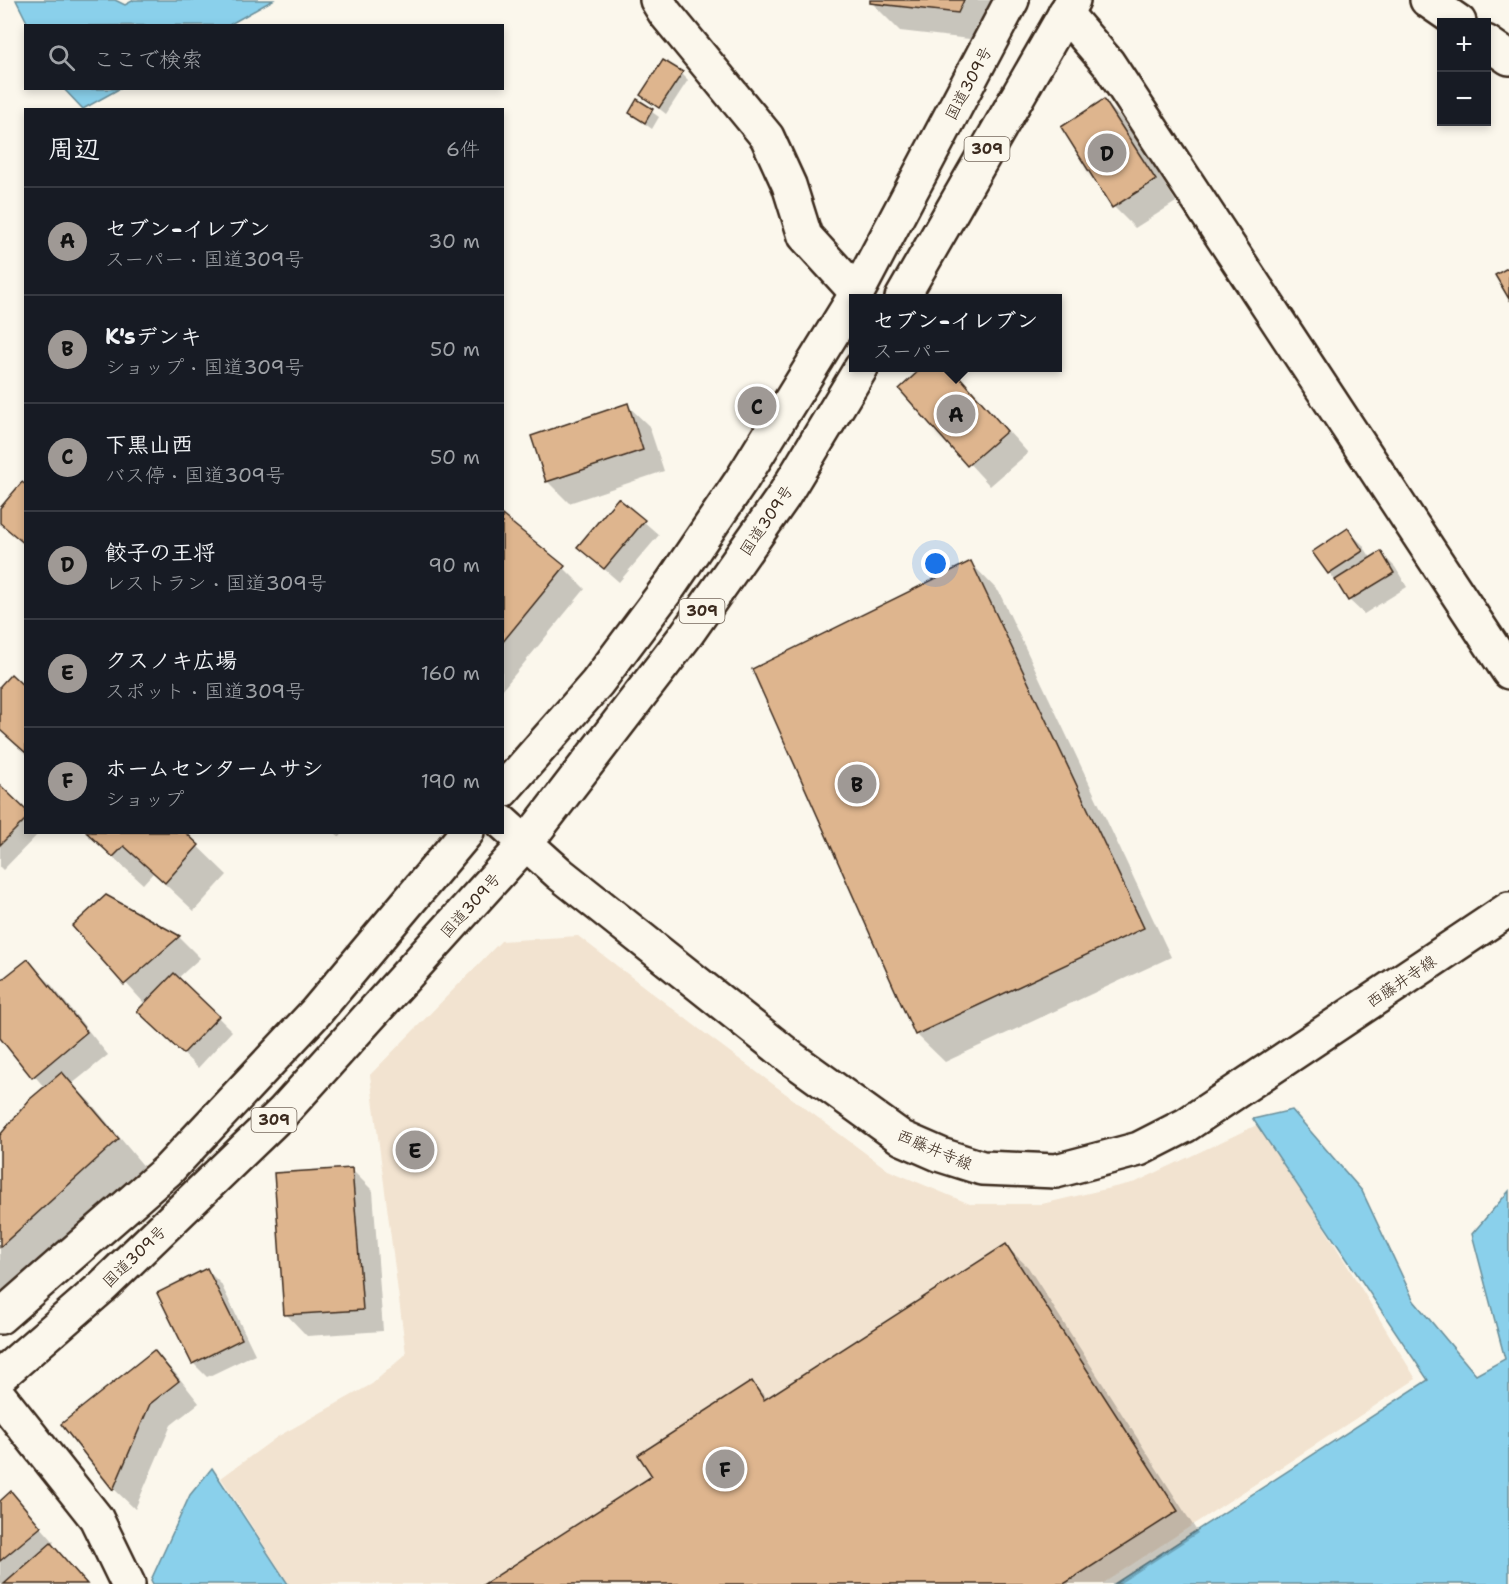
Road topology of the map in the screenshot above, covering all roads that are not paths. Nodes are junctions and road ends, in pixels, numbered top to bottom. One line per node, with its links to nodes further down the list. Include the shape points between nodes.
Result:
1 (657, 0): 8 (main road, via 767,137 789,185 805,236)
2 (1012, 0): 8 (main road, 国道309号 / 309)
3 (1427, 0): 5 (main road)
4 (1069, 6): 9 (main road, 309); 12 (main road)
5 (1453, 18)
6 (1491, 45): 7 (main road)
7 (1509, 58)
8 (857, 292)
9 (904, 294)
10 (849, 305): 13 (main road, 国道309号 / 309, via 741,481 671,584 597,683)
11 (859, 372): 14 (main road, 国道309号 / 309, via 783,496 686,635)
12 (1509, 672)
13 (504, 789)
14 (514, 832): 16 (main road, 西藤井寺線, via 560,874 785,1053 902,1138 982,1168 1056,1171 1139,1149 1186,1125); 18 (main road, 国道309号 / 309, via 283,1112 101,1288)
15 (465, 834): 17 (main road, 309, via 316,1012 168,1170)
16 (1509, 909)
17 (0, 1317)
18 (0, 1376)
19 (0, 1397): 20 (main road, via 96,1518)
20 (128, 1584)

